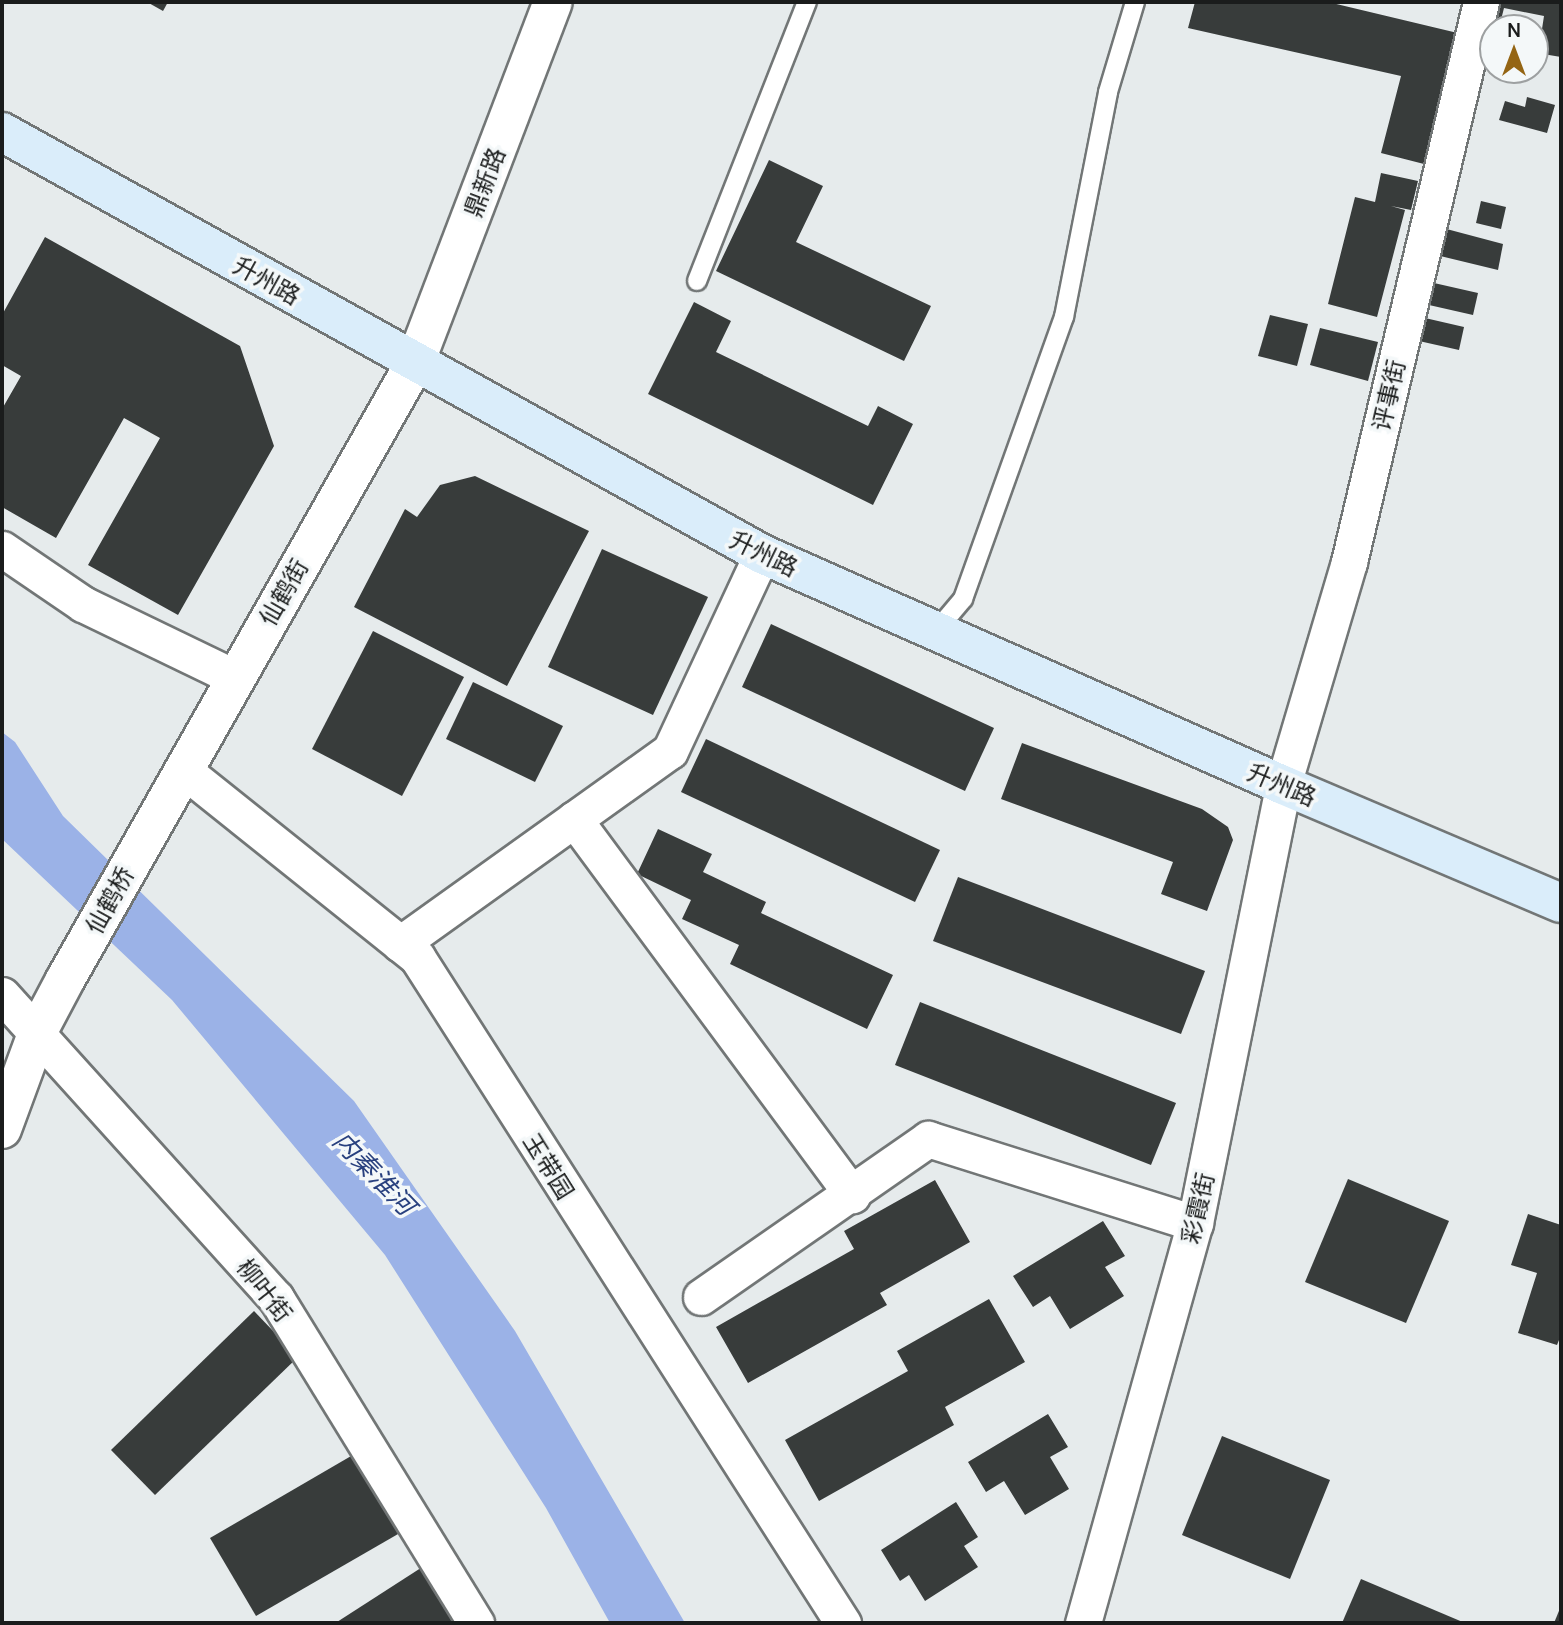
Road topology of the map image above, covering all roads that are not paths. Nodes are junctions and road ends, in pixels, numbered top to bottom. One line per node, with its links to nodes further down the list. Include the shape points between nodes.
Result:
1 (553, 2): 7 (street, 鼎新路)
2 (807, 2): 6 (lane)
3 (1135, 2): 10 (lane, via 1108,92 1064,317 963,599)
4 (1481, 2): 13 (street, 评事街, via 1349,562)
5 (2, 132): 7 (main road, 升州路)
6 (697, 281)
7 (415, 363): 9 (main road, 升州路); 11 (street, 仙鹤街)
8 (2, 549): 11 (street, via 83,604)
9 (762, 554): 10 (main road, 升州路); 14 (street, via 670,751)
10 (936, 631): 13 (main road, 升州路)
11 (234, 677): 12 (street, 仙鹤街)
12 (186, 772): 15 (street, 仙鹤街); 17 (street, 玉带园)
13 (1283, 785): 16 (main road, 升州路); 22 (street, 彩霞街)
14 (574, 819): 17 (street); 21 (street)
15 (152, 820): 19 (street, 仙鹤桥)
16 (1561, 903)
17 (400, 944): 25 (street, 玉带园, via 417,957)
18 (2, 995): 19 (street, 柳叶街)
19 (38, 1031): 20 (street); 24 (street, 柳叶街, via 276,1298)
20 (2, 1129)
21 (852, 1195): 22 (street, via 928,1139); 23 (street)
22 (1195, 1223): 26 (street, 彩霞街)
23 (701, 1297)
24 (476, 1623)
25 (843, 1623)
26 (1083, 1623)

